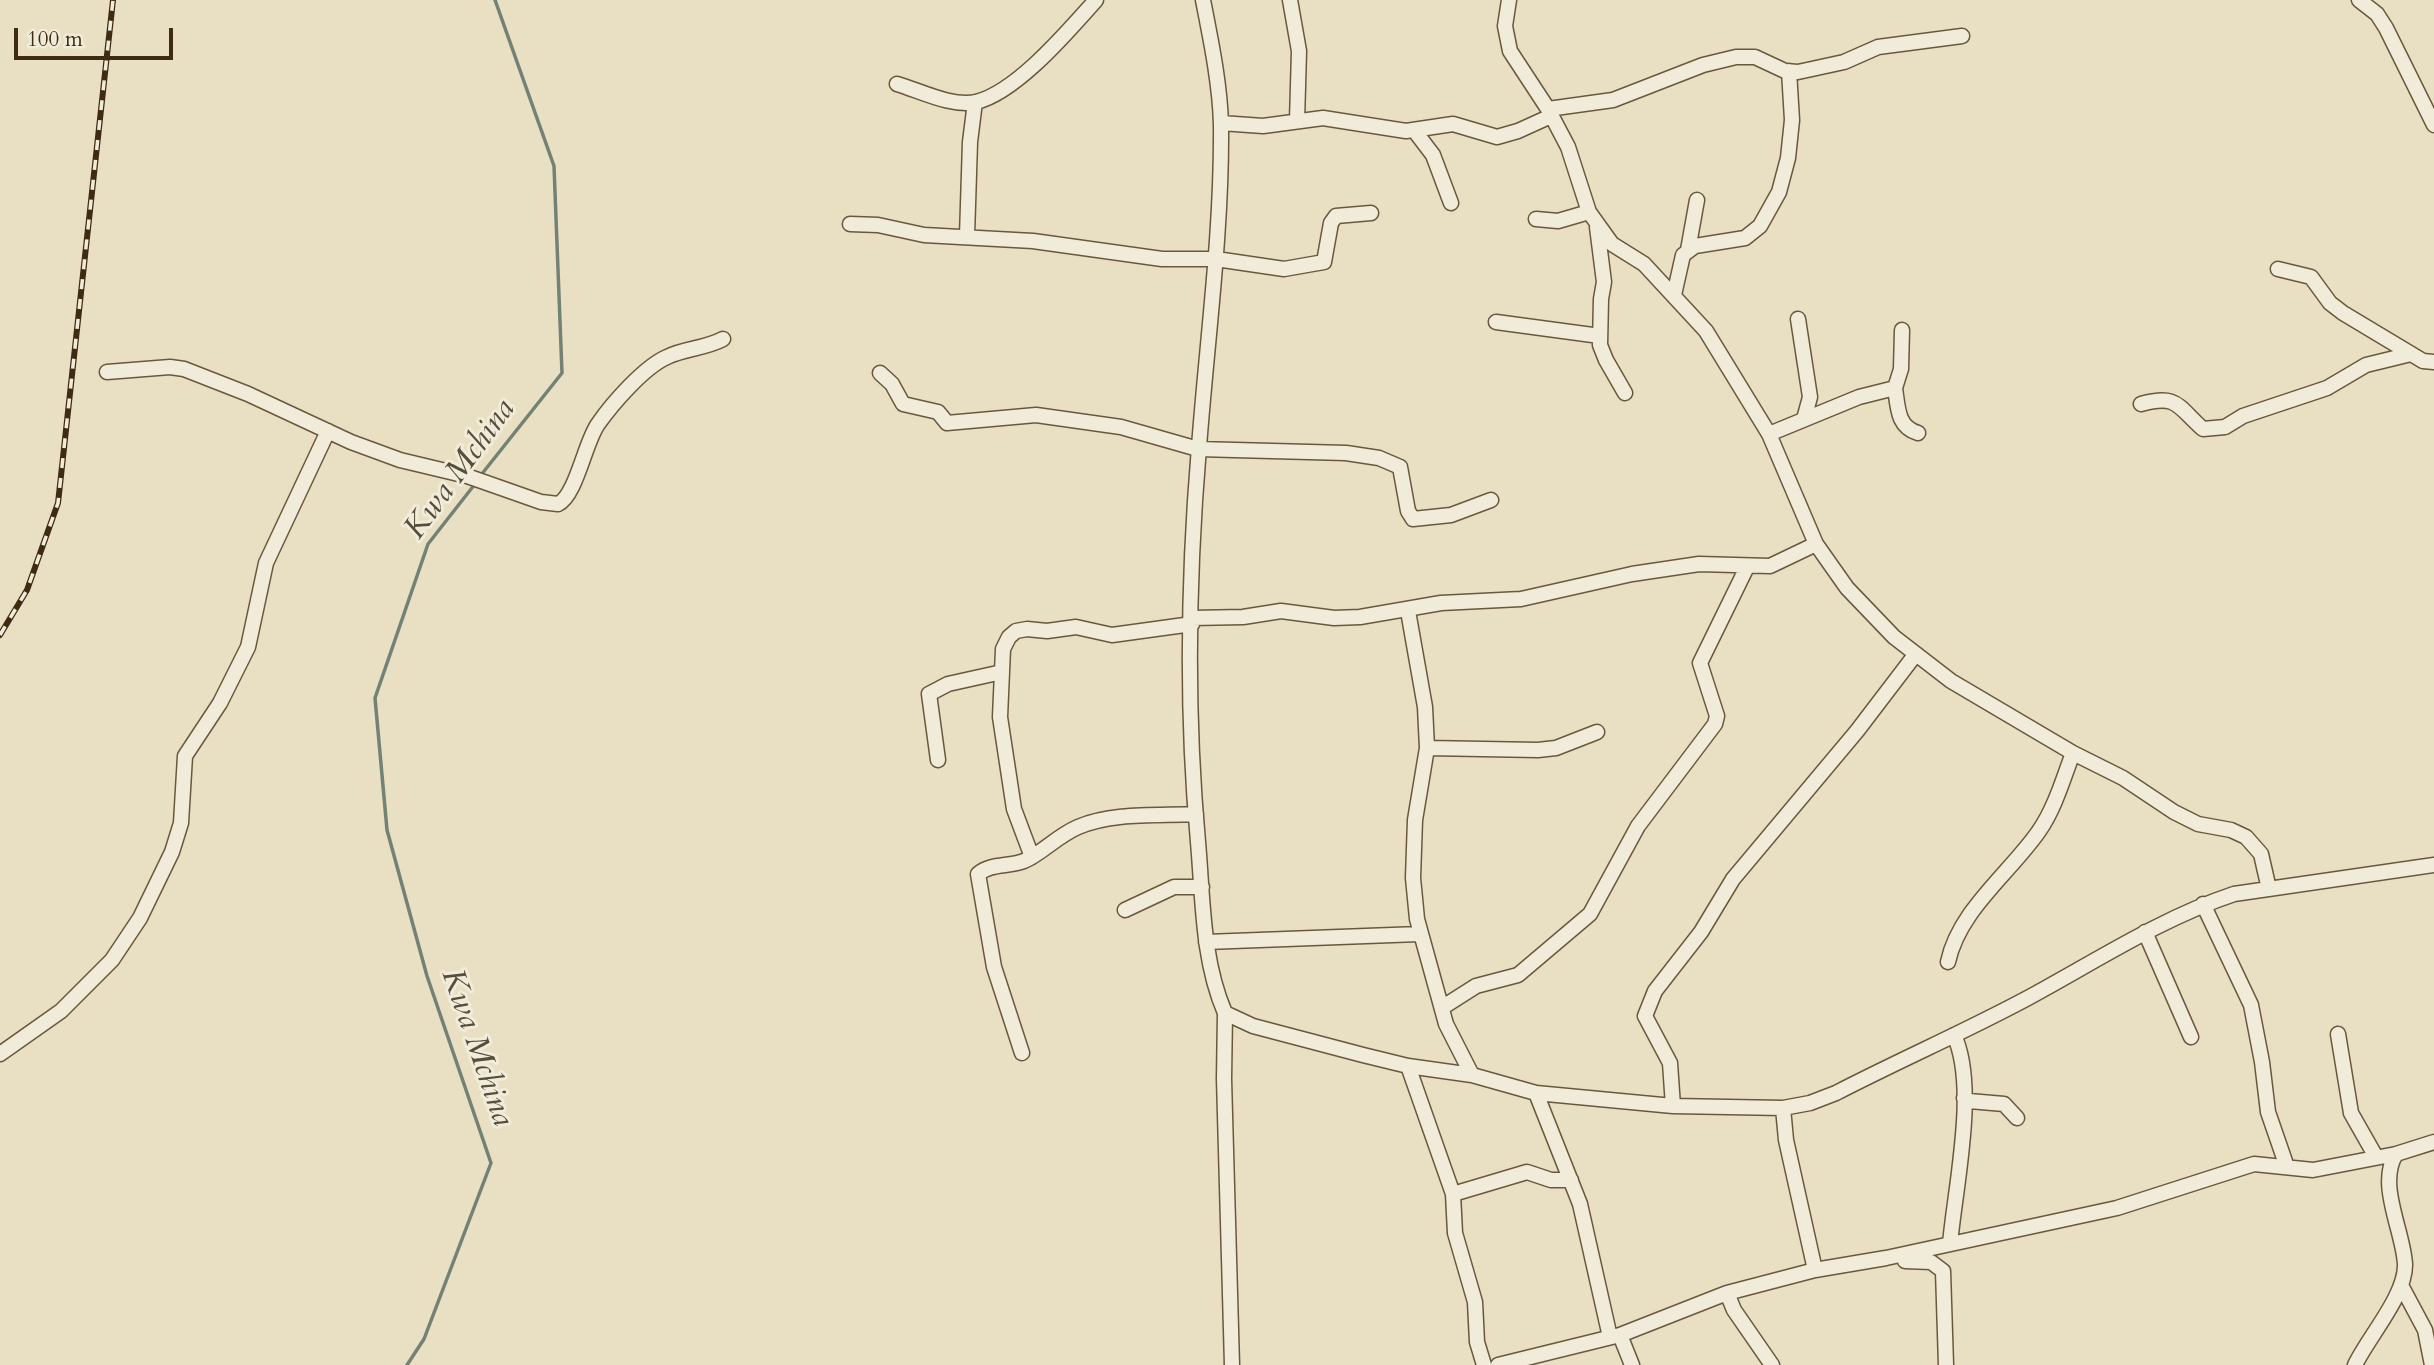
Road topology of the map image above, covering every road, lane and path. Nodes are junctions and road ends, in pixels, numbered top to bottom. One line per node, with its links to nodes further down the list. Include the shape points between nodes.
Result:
1 (1096, 0): 9 (street, via 1025,72)
2 (1203, 0): 12 (street)
3 (1290, 0): 11 (street, via 1298,51)
4 (1509, 0): 10 (street, via 1505,26 1510,51)
5 (2359, 0): 13 (street, via 2386,28)
6 (1962, 36): 7 (street, via 1878,47 1844,62)
7 (1789, 71): 10 (street, via 1755,57 1736,57 1613,100); 23 (street, via 1792,120 1788,158 1779,192 1760,226 1745,238)
8 (897, 84): 9 (street, via 949,101)
9 (975, 102): 22 (street)
10 (1550, 112): 14 (street, via 1518,131 1497,137 1453,124); 17 (street, via 1568,147)
11 (1297, 121): 12 (street); 14 (street, via 1336,118)
12 (1221, 123): 24 (street)
13 (2434, 125)
14 (1414, 131): 16 (street, via 1433,155)
15 (1697, 200): 23 (street)
16 (1451, 203)
17 (1589, 212): 19 (street, via 1558,221); 21 (street)
18 (1371, 213): 24 (street, via 1348,213 1333,219 1326,258 1319,265 1284,269)
19 (1536, 219)
20 (850, 225): 22 (street)
21 (1597, 226): 26 (street); 30 (street, via 1604,282)
22 (967, 236): 24 (street, via 1162,259)
23 (1688, 250): 26 (street, via 1680,261)
24 (1216, 259): 43 (street)
25 (2278, 269): 32 (street, via 2311,278 2343,313)
26 (1674, 295): 42 (street, via 1706,331)
27 (1798, 319): 39 (street, via 1810,397)
28 (1496, 322): 30 (street)
29 (1902, 330): 36 (street, via 1901,369)
30 (1600, 336): 37 (street, via 1606,360)
31 (723, 339): 40 (street, via 667,356 630,387 596,426 570,494 558,504 400,460)
32 (2411, 354): 33 (street); 38 (street, via 2366,365 2327,388 2215,430 2203,429 2173,400)
33 (2434, 362)
34 (107, 372): 40 (street, via 184,369)
35 (880, 373): 43 (street, via 903,404 938,412 947,424 1036,415 1121,427)
36 (1895, 388): 39 (street); 41 (street, via 1899,416 1905,427)
37 (1625, 394)
38 (2141, 404)
39 (1804, 419): 42 (street)
40 (328, 431): 72 (street, via 266,563 248,647 220,703 185,756 181,823 140,918 111,960 61,1011)
41 (1918, 433)
42 (1769, 434): 45 (street)
43 (1198, 449): 44 (street, via 1305,449 1379,458 1400,467 1413,519 1451,515); 48 (street)
44 (1491, 500)
45 (1816, 544): 46 (street, via 1780,564); 49 (street, via 1847,588)
46 (1746, 567): 47 (street, via 1699,564 1521,599 1441,603); 66 (street, via 1700,663 1717,716 1715,724 1638,826 1590,914 1518,975 1476,986)
47 (1408, 611): 48 (street, via 1334,618 1280,611); 52 (street, via 1425,707)
48 (1192, 621): 50 (street, via 1112,635 1076,627 1020,629 1004,643); 55 (street, via 1189,678)
49 (1915, 655): 53 (street); 77 (street, via 1732,879 1706,925 1655,991 1646,1016 1670,1063)
50 (1002, 672): 54 (street, via 948,684 929,694); 56 (street, via 1000,717 1007,773 1014,809)
51 (1597, 732): 52 (street, via 1538,750)
52 (1427, 748): 63 (street, via 1415,820 1413,878)
53 (2073, 753): 59 (street, via 2198,824 2246,837 2261,854); 65 (street, via 2040,830 1976,909 1955,941)
54 (938, 760)
55 (1196, 814): 56 (street, via 1081,825 1052,839); 58 (street)
56 (1032, 857): 71 (street, via 983,870 977,879 994,967)
57 (2434, 865): 59 (street)
58 (1202, 887): 61 (street, via 1174,887); 64 (street)
59 (2269, 889): 60 (street)
60 (2203, 904): 62 (street); 83 (street, via 2251,1005 2267,1112)
61 (1125, 910)
62 (2145, 932): 69 (street); 70 (street)
63 (1419, 934): 64 (street); 66 (street)
64 (1206, 942): 67 (street, via 1215,991)
65 (1948, 962)
66 (1443, 1007): 74 (street, via 1456,1048)
67 (1225, 1013): 73 (street, via 1253,1026); 92 (street)
68 (2338, 1034): 82 (street, via 2351,1114)
69 (1954, 1035): 76 (street, via 1965,1067); 78 (street, via 1836,1093)
70 (2190, 1037)
71 (1022, 1053)
72 (0, 1055)
73 (1408, 1066): 74 (street); 85 (street)
74 (1472, 1075): 75 (street)
75 (1536, 1093): 77 (street); 84 (street)
76 (1964, 1098): 79 (street, via 2004,1104); 86 (street)
77 (1673, 1106): 78 (street)
78 (1783, 1108): 88 (street)
79 (2017, 1118)
80 (2434, 1142): 81 (street)
81 (2396, 1154): 82 (street); 89 (street, via 2388,1173 2403,1248)
82 (2376, 1157): 83 (street, via 2313,1170)
83 (2287, 1167): 86 (street, via 2254,1164 2117,1208)
84 (1571, 1180): 85 (street, via 1551,1180 1527,1172); 91 (street)
85 (1453, 1194): 93 (street, via 1455,1233 1475,1302 1477,1342)
86 (1950, 1244): 87 (street)
87 (1886, 1258): 88 (street); 97 (street, via 1931,1262 1943,1270)
88 (1815, 1270): 90 (street)
89 (2402, 1287): 98 (street); 99 (street, via 2426,1330)
90 (1727, 1293): 91 (street); 96 (street)
91 (1615, 1336): 94 (street); 95 (street)
92 (1232, 1365)
93 (1484, 1365)
94 (1498, 1365)
95 (1632, 1365)
96 (1772, 1365)
97 (1946, 1365)
98 (2356, 1365)
99 (2432, 1365)

